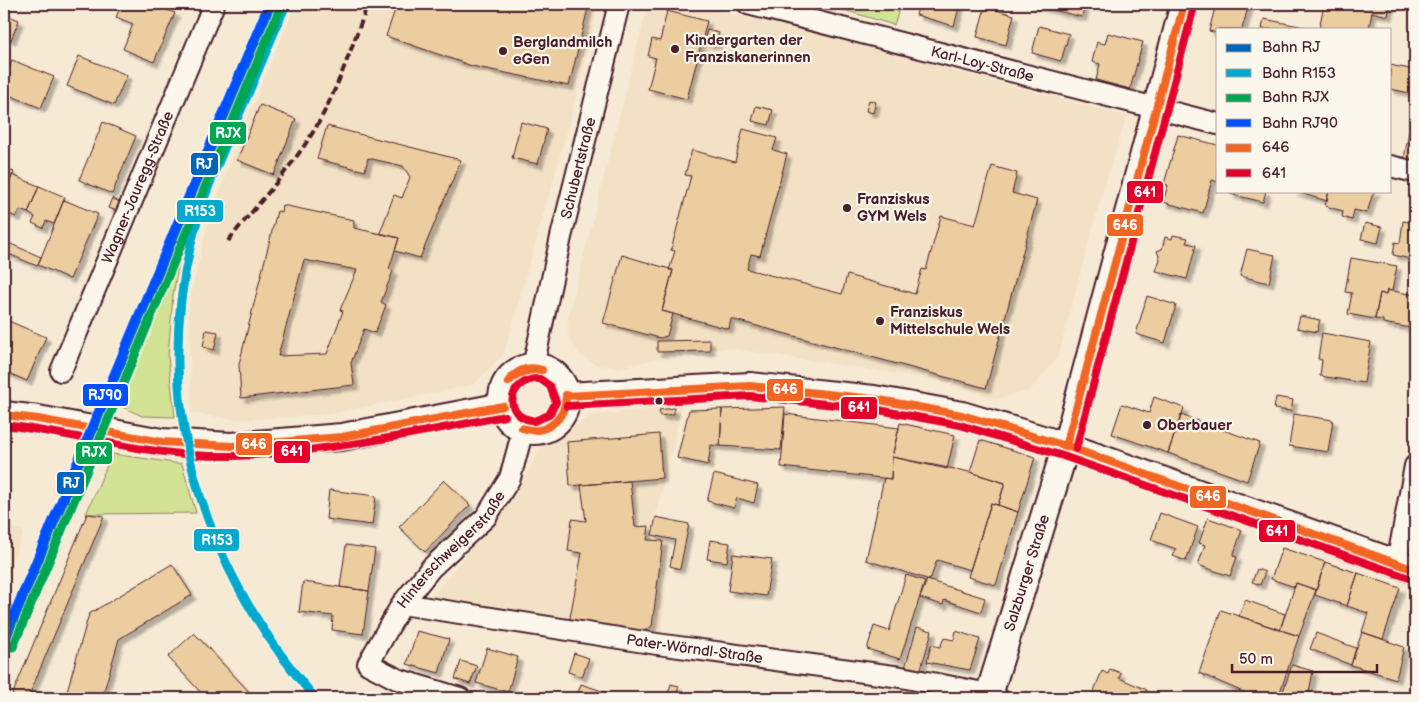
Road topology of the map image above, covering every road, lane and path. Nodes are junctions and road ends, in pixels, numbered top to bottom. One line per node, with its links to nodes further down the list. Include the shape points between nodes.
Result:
1 (214, 4): 10 (street, Wagner-Jauregg-Straße)
2 (619, 4): 9 (street, Schubertstraße, via 561,237)
3 (748, 4): 5 (street, Karl-Loy-Straße)
4 (1184, 4): 5 (main road, Salzburger Straße)
5 (1154, 109): 6 (street, Karl-Loy-Straße); 15 (main road, Salzburger Straße)
6 (1216, 124)
7 (1392, 166): 8 (street)
8 (1415, 172)
9 (533, 367): 11 (main road, via 553,374); 12 (main road, via 515,373 505,386)
10 (61, 371)
11 (566, 396): 14 (main road, via 556,422 536,431); 15 (main road, via 750,386 874,399 962,415)
12 (502, 406): 13 (main road, via 342,437 231,446 162,442); 14 (main road, via 507,417)
13 (4, 415)
14 (523, 430): 18 (street, Hinterschweigerstraße, via 510,478 486,517 431,568)
15 (1066, 446): 17 (main road); 19 (main road, Salzburger Straße)
16 (1415, 466): 17 (street)
17 (1406, 567)
18 (402, 604): 19 (street, Pater-Wörndl-Straße, via 657,644 900,677); 20 (street, Hinterschweigerstraße, via 368,664 397,679)
19 (992, 697)
20 (460, 698)

